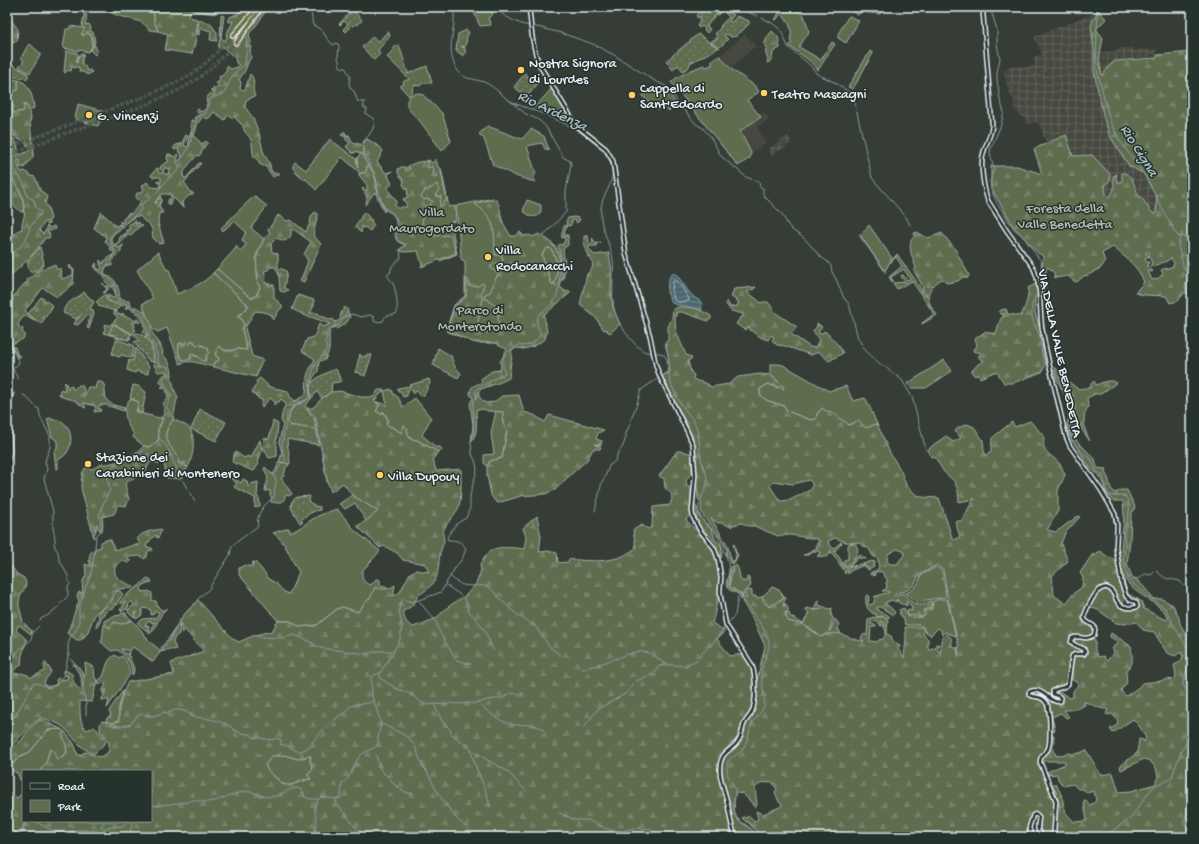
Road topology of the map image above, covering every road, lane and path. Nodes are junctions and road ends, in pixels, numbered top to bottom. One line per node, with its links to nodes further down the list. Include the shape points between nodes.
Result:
1 (258, 7): 5 (highway)
2 (262, 7): 6 (highway)
3 (529, 7): 7 (main road, via 540,66 576,125 606,150 613,161 626,254 656,366 692,445 695,476 692,517 714,548 718,559 720,595 726,626 752,665 755,689 753,710 737,744 723,756 721,762 721,779)
4 (981, 7): 10 (main road, VIA DELLA VALLE BENEDETTA, via 992,129 982,156 988,202 1033,267 1038,279 1042,327 1068,441 1102,490 1116,517 1116,550 1122,585 1126,596 1136,602 1137,606 1121,606 1110,590 1099,590 1084,617 1094,626 1094,635 1087,638 1072,638 1073,644 1085,652 1072,656 1068,684 1052,692 1061,701 1055,702 1038,691 1029,692 1029,695 1046,702 1048,708 1049,745 1040,762 1056,800 1054,831)
5 (233, 36)
6 (236, 42)
7 (736, 837)
8 (1032, 837): 9 (main road, via 1029,828 1036,814 1039,817 1038,830)
9 (1044, 837)
10 (1050, 837)

